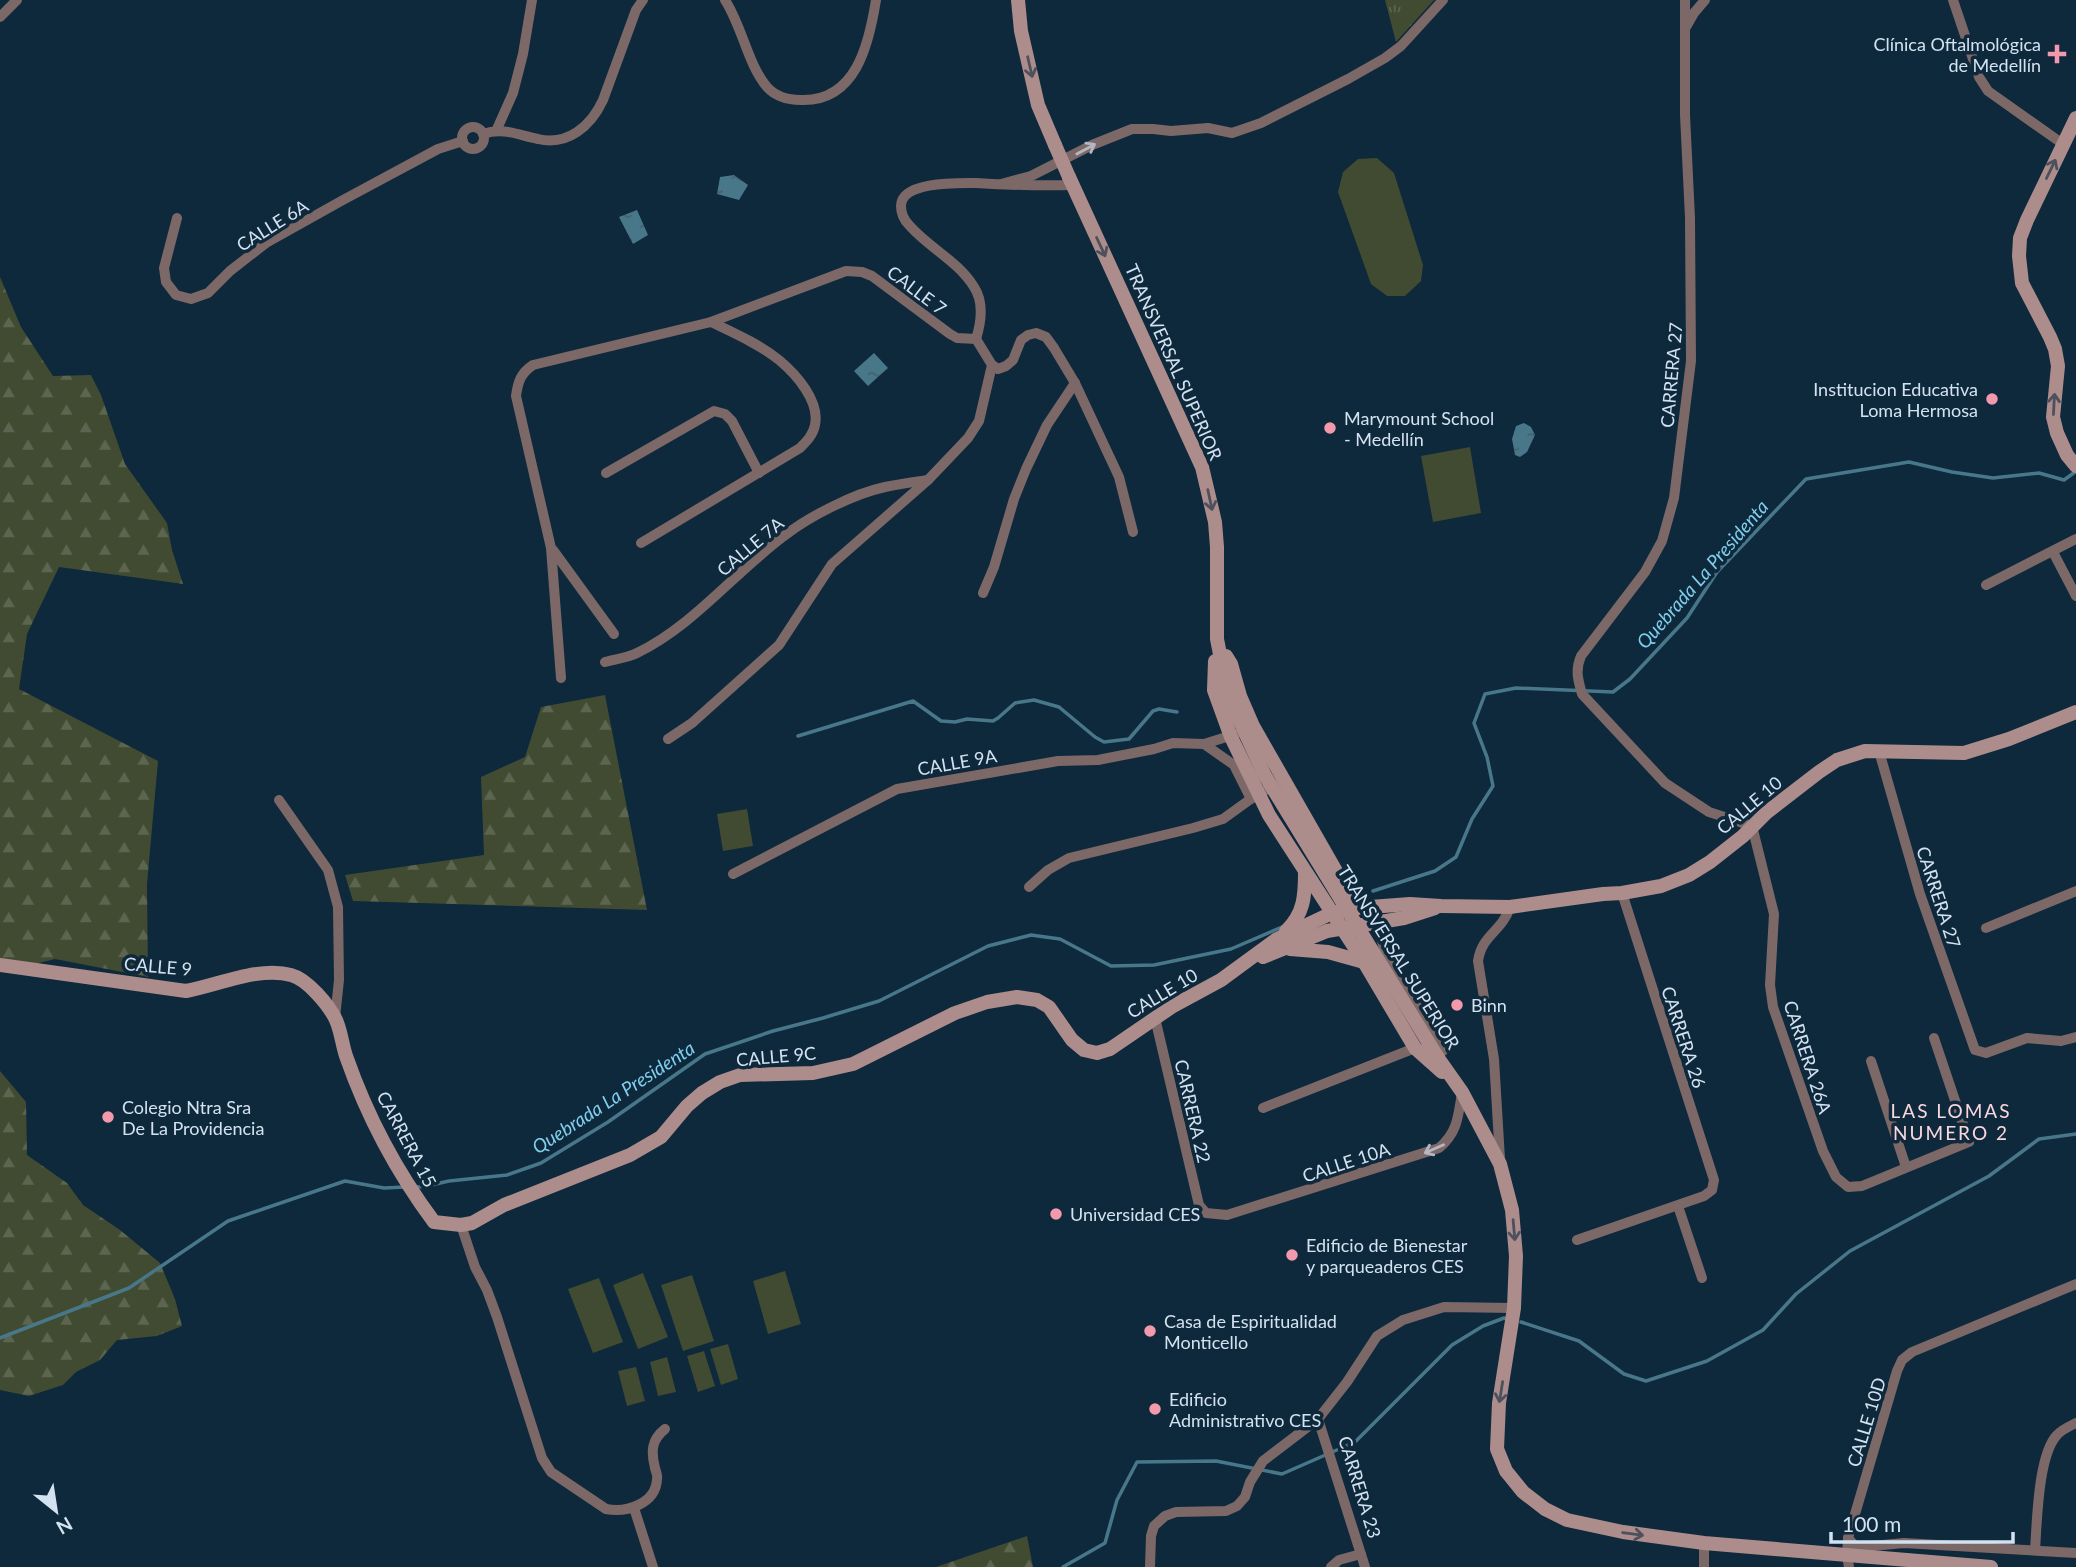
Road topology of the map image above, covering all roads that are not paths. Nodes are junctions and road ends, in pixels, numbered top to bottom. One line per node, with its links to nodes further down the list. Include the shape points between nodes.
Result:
1 (17, 0): 11 (street)
2 (532, 0): 14 (street, via 513,93)
3 (643, 0): 14 (street, via 603,100 588,125 552,141)
4 (725, 0): 5 (street, via 766,86 775,95 807,101 825,99 850,78 870,34)
5 (876, 0)
6 (1018, 0): 18 (main road, TRANSVERSAL SUPERIOR, one-way to 18, bridge, via 1038,105)
7 (1443, 0): 19 (street, one-way to 7, via 1031,176 1132,129 1208,128 1231,134 1261,123 1385,58)
8 (1685, 0): 12 (street, CARRERA 27)
9 (1705, 0): 12 (street)
10 (1953, 0): 17 (street, via 1988,91)
11 (0, 17)
12 (1686, 27): 49 (street, CARRERA 27, via 1691,361 1674,498 1662,541 1645,572 1576,667 1580,688 1665,783 1709,812)
13 (2076, 118): 17 (main road)
14 (497, 129): 15 (street)
15 (483, 134): 16 (street, via 473,127 467,129); 16 (street, via 477,148)
16 (463, 141): 20 (street, CALLE 6A, via 438,149 266,243 208,293 191,299 176,295 166,282 164,268)
17 (2063, 144): 25 (main road, one-way to 17, via 2053,417 2055,349 2019,270 2020,239)
18 (1071, 181): 19 (street); 38 (main road, TRANSVERSAL SUPERIOR, one-way to 38, via 1202,467 1217,547)
19 (1001, 184): 22 (street, via 940,184 907,193 901,202 907,223 956,265 976,289 981,320)
20 (177, 218)
21 (712, 322): 22 (street, CALLE 7, via 846,271 862,272 950,334); 27 (street, via 778,359 805,389 814,407 816,422 810,438); 32 (street, CALLE 7, via 523,371 516,396)
22 (976, 339): 23 (street)
23 (992, 365): 24 (street, via 998,369 1006,366 1021,340 1036,333 1046,337); 28 (street, via 979,421)
24 (1075, 383): 29 (street, via 1119,477); 35 (street, via 1046,425 1026,469)
25 (2076, 466)
26 (606, 473): 27 (street, via 714,411 732,421)
27 (759, 473): 31 (street)
28 (928, 480): 39 (street, CALLE 7A, via 876,489 807,521 654,643 634,655); 44 (street, via 832,564 779,645)
29 (1133, 532)
30 (2076, 539): 33 (street)
31 (641, 543)
32 (551, 548): 37 (street); 40 (street)
33 (2053, 552): 34 (street); 36 (street)
34 (1986, 585)
35 (983, 593)
36 (2076, 596)
37 (614, 634)
38 (1217, 639): 42 (main road); 43 (main road, via 1214,690); 73 (main road, TRANSVERSAL SUPERIOR, bridge, via 1228,695 1264,774)
39 (605, 662)
40 (561, 678)
41 (2076, 712): 46 (main road, CALLE 10, via 1964,753)
42 (1253, 726): 43 (street, CALLE 9A); 47 (main road)
43 (1231, 737): 45 (street, CALLE 9A); 47 (main road)
44 (668, 739)
45 (1204, 744): 47 (street); 51 (street, CALLE 9A, via 1173,743 1098,761 1058,761 897,789)
46 (1879, 751): 49 (main road, CALLE 10, via 1837,760); 68 (street, CARRERA 27, via 1920,894 1975,1050 1986,1053 2027,1038 2060,1041)
47 (1268, 791): 50 (main road, via 1269,815); 52 (street, via 1223,819 1069,858); 57 (main road, via 1303,816)
48 (279, 800): 66 (street, CARRERA 15, via 328,870 335,895 339,980)
49 (1752, 827): 54 (main road, CALLE 10, via 1689,875); 78 (street, CARRERA 26A, via 1774,914 1773,1007 1823,1151 1836,1177 1848,1187 1862,1186)
50 (1305, 872): 58 (main road); 62 (main road, via 1300,915)
51 (733, 874)
52 (1029, 887)
53 (2076, 891): 61 (street)
54 (1622, 893): 56 (main road, CALLE 10); 79 (street, CARRERA 26, via 1714,1180 1712,1190 1704,1196)
55 (1441, 906): 56 (main road, CALLE 10); 57 (main road, CALLE 10); 59 (main road, CALLE 10)
56 (1510, 906): 77 (street, via 1507,918 1480,948 1478,961 1494,1059)
57 (1357, 908): 58 (main road, CALLE 10)
58 (1332, 913): 60 (main road); 62 (main road, CALLE 10)
59 (1377, 922): 60 (main road, CALLE 10); 73 (street, via 1384,949)
60 (1341, 928): 62 (main road, CALLE 10); 63 (main road)
61 (1986, 928)
62 (1280, 944): 63 (main road); 65 (main road, CALLE 10)
63 (1364, 962): 67 (main road)
64 (0, 965): 66 (main road, CALLE 9, via 186,991 254,973 293,975 321,999)
65 (1155, 1018): 71 (main road, CALLE 10); 80 (street, CARRERA 22)
66 (335, 1019): 81 (main road, CARRERA 15, via 369,1113 397,1168 434,1222)
67 (1400, 1024): 70 (main road); 72 (street)
68 (2076, 1037)
69 (1934, 1038): 78 (street, via 1969,1142)
70 (1415, 1048): 72 (street); 75 (main road)
71 (1097, 1053): 81 (main road, CALLE 9C, via 1072,1040 1049,1007 1037,1000 1017,997 987,1002 936,1021 853,1064 813,1073 740,1075 720,1082 687,1106 661,1137 630,1156)
72 (1398, 1053): 76 (street)
73 (1440, 1054): 75 (main road, TRANSVERSAL SUPERIOR)
74 (1871, 1060): 78 (street)
75 (1459, 1088): 77 (main road, TRANSVERSAL SUPERIOR); 80 (street, CALLE 10A, one-way to 80, via 1456,1124 1451,1138 1440,1148 1227,1215)
76 (1263, 1108)
77 (1500, 1164): 85 (main road, TRANSVERSAL SUPERIOR, one-way to 85, via 1512,1210 1516,1256)
78 (1906, 1167)
79 (1678, 1206): 82 (street); 83 (street)
80 (1202, 1210)
81 (461, 1226): 89 (street, via 497,1317 542,1458 551,1472 606,1509)
82 (1577, 1240)
83 (1702, 1279)
84 (2076, 1284): 90 (street, CALLE 10D, via 1902,1360)
85 (1513, 1316): 86 (street, via 1444,1307 1403,1320 1377,1336); 91 (main road, TRANSVERSAL SUPERIOR, one-way to 91, via 1499,1403 1497,1449 1506,1471 1523,1492 1567,1520)
86 (1318, 1419): 95 (street, CARRERA 23); 98 (street, via 1263,1461 1237,1506 1165,1516 1151,1536)
87 (2076, 1423): 93 (street, via 2057,1434 2048,1453 2041,1477)
88 (665, 1429): 89 (street, via 653,1444 657,1479 652,1492)
89 (634, 1508): 97 (street)
90 (1848, 1538): 92 (street, via 1861,1547 1904,1543); 96 (street, CALLE 10D)
91 (1704, 1544): 96 (main road, TRANSVERSAL SUPERIOR); 101 (street)
92 (1978, 1547): 93 (street); 102 (street)
93 (2035, 1550): 94 (street)
94 (2076, 1553)
95 (1361, 1554): 99 (street); 100 (street, CARRERA 23)
96 (1848, 1562): 102 (main road, TRANSVERSAL SUPERIOR)
97 (653, 1567)
98 (1150, 1567)
99 (1331, 1567)
100 (1365, 1567)
101 (1704, 1567)
102 (1993, 1567)

